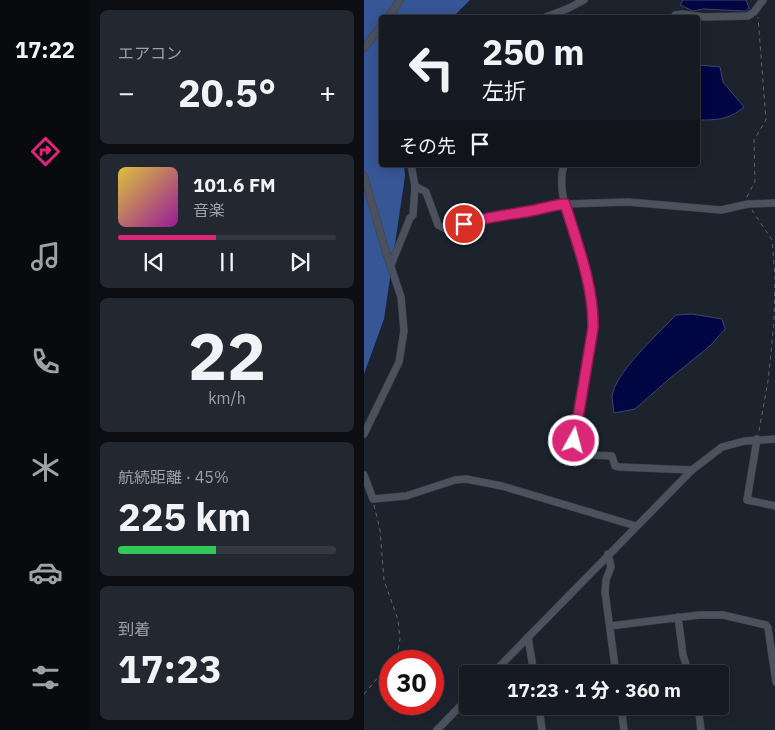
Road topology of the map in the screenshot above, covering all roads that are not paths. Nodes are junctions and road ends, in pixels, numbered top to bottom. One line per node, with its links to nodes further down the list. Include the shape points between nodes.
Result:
1 (400, 0): 4 (street)
2 (584, 0): 5 (street)
3 (763, 0): 8 (street, via 748,16)
4 (390, 15)
5 (551, 15)
6 (675, 15): 7 (street)
7 (689, 15)
8 (700, 16)
9 (379, 29): 10 (street)
10 (364, 48)
11 (411, 167): 14 (street)
12 (564, 167): 16 (street)
13 (364, 176): 17 (street)
14 (415, 186): 16 (street, via 426,192 438,225 446,229 482,218); 17 (street, via 413,215)
15 (775, 203): 16 (street, via 721,210 628,202)
16 (565, 204): 21 (street, via 593,312 573,454 612,456 615,466 619,467)
17 (391, 265): 18 (street, via 401,297 403,345 399,362)
18 (364, 434)
19 (757, 439): 20 (street); 21 (street, via 722,447); 23 (street, via 748,500)
20 (775, 440)
21 (692, 470): 24 (street)
22 (364, 475): 24 (street, via 373,499 406,496 466,479 502,486)
23 (775, 506)
24 (636, 526): 25 (street)
25 (608, 554): 27 (street, via 610,567 605,592); 28 (street)
26 (678, 617): 27 (street); 32 (street); 33 (street, via 723,614 766,625)
27 (610, 626): 31 (street)
28 (528, 637): 29 (street); 30 (street)
29 (501, 665)
30 (533, 665)
31 (615, 665)
32 (686, 665)
33 (775, 682)
34 (459, 707): 38 (street)
35 (540, 715): 39 (street)
36 (622, 715): 40 (street)
37 (700, 715): 41 (street)
38 (437, 730)
39 (542, 730)
40 (624, 730)
41 (702, 730)

